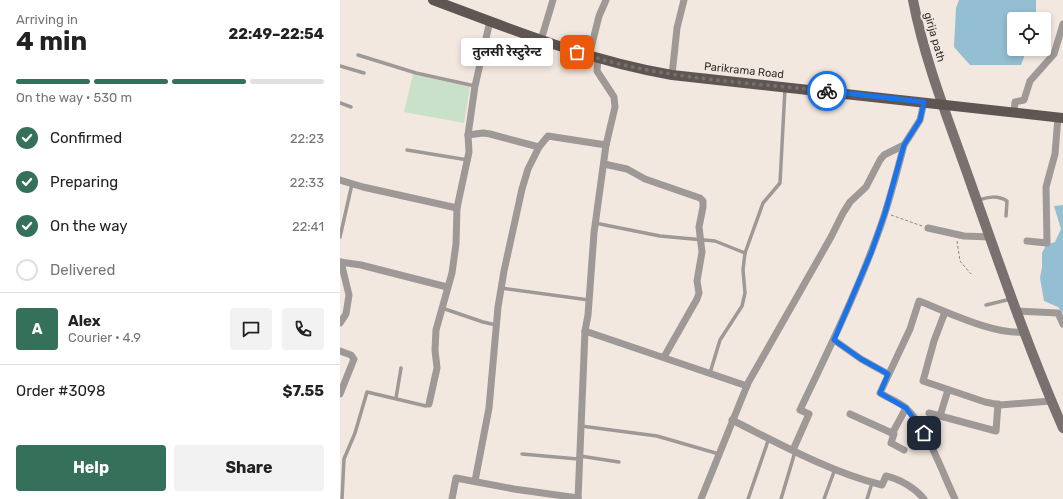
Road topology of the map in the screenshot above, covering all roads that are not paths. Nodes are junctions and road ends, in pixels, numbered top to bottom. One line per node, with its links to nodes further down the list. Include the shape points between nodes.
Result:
1 (433, 0): 6 (main road, Parikrama Road)
2 (553, 0): 8 (street)
3 (606, 0): 10 (street, via 599,16)
4 (684, 0): 13 (street)
5 (912, 0): 18 (main road, girija path)
6 (490, 21): 8 (main road, Parikrama Road); 14 (street)
7 (1063, 24): 20 (street, via 1054,54 1030,81 1024,100 1015,102)
8 (541, 40): 10 (main road, Parikrama Road)
9 (358, 55): 14 (lane, via 416,73)
10 (594, 57): 13 (main road, Parikrama Road, via 637,69); 23 (street, via 597,71 615,103)
11 (340, 66): 12 (lane)
12 (364, 73)
13 (672, 75): 15 (main road, Parikrama Road)
14 (475, 86): 22 (street)
15 (785, 86): 16 (main road, Parikrama Road); 40 (lane, via 780,183 763,203)
16 (924, 102): 18 (main road, Parikrama Road); 24 (street, via 920,120)
17 (340, 103): 19 (lane)
18 (943, 104): 20 (main road, Parikrama Road); 31 (main road, girija path)
19 (351, 107)
20 (1014, 112): 21 (main road, Parikrama Road)
21 (1061, 118): 39 (street, via 1046,186 1047,243)
22 (468, 136): 25 (street, via 490,134); 27 (street)
23 (606, 145): 25 (street, via 548,136); 28 (street)
24 (904, 145): 55 (street, via 871,253); 61 (street, via 884,155 866,187 846,207)
25 (539, 147): 43 (street, via 522,189)
26 (408, 150): 27 (lane)
27 (468, 160): 32 (street)
28 (604, 164): 34 (street); 38 (street, via 627,169 645,179 700,198 703,201 698,227)
29 (340, 180): 30 (street)
30 (352, 184): 32 (street); 36 (lane)
31 (977, 200): 33 (lane, via 1001,198 1006,202); 37 (main road, girija path)
32 (457, 208): 42 (street, via 456,244 452,273)
33 (1006, 216)
34 (595, 223): 38 (lane, via 660,236); 45 (street)
35 (928, 228): 37 (street, via 981,238)
36 (340, 237)
37 (990, 237): 44 (main road, girija path)
38 (700, 239): 40 (lane, via 723,243); 57 (street, via 702,252 697,299)
39 (1027, 241)
40 (745, 253): 59 (lane, via 745,293 742,306 720,340)
41 (341, 262): 42 (street); 50 (street, via 349,295 346,314)
42 (447, 287): 47 (street)
43 (501, 288): 45 (lane); 52 (street)
44 (1012, 299): 46 (lane); 48 (main road, girija path)
45 (589, 300): 53 (street)
46 (986, 305)
47 (442, 308): 52 (lane); 66 (street, via 435,338 436,374)
48 (1016, 311): 51 (street, via 1058,313); 54 (main road, girija path)
49 (945, 312): 54 (street, via 1005,332); 60 (street, via 920,301 910,329); 62 (street, via 923,381)
50 (340, 323)
51 (1063, 324)
52 (496, 325): 84 (street, via 489,408)
53 (585, 331): 57 (street); 73 (street)
54 (1024, 332): 65 (main road, girija path)
55 (834, 340): 60 (street); 77 (street, via 800,410 808,414)
56 (340, 351): 63 (street, via 354,359)
57 (664, 357): 59 (street)
58 (401, 368): 64 (lane)
59 (710, 373): 61 (street)
60 (888, 374): 68 (street, via 880,393)
61 (747, 386): 72 (street)
62 (948, 390): 67 (street); 71 (street)
63 (340, 394)
64 (396, 398): 66 (lane, via 426,406); 86 (lane, via 369,392 366,394 355,433 344,459)
65 (1051, 401): 67 (street); 74 (main road, girija path)
66 (429, 404)
67 (998, 404): 71 (street, via 996,431)
68 (906, 408): 75 (street); 95 (street, via 920,426)
69 (929, 413): 71 (street)
70 (850, 414): 75 (street)
71 (940, 416)
72 (732, 420): 76 (street); 80 (street)
73 (580, 426): 80 (lane, via 657,436); 81 (street)
74 (1063, 428)
75 (892, 434): 78 (street, via 891,443)
76 (769, 438): 77 (street); 90 (lane)
77 (794, 450): 83 (street); 91 (lane)
78 (904, 450)
79 (522, 454): 81 (lane)
80 (719, 454): 89 (street)
81 (578, 458): 82 (lane); 88 (street)
82 (619, 462)
83 (835, 469): 85 (street); 92 (lane)
84 (475, 481): 87 (street, via 456,478); 88 (street)
85 (872, 483): 93 (lane); 94 (street, via 882,485 886,476 893,477 917,491)
86 (342, 499)
87 (452, 499)
88 (578, 499)
89 (702, 499)
90 (748, 499)
91 (781, 499)
92 (824, 499)
93 (867, 499)
94 (924, 499)
95 (955, 499)

